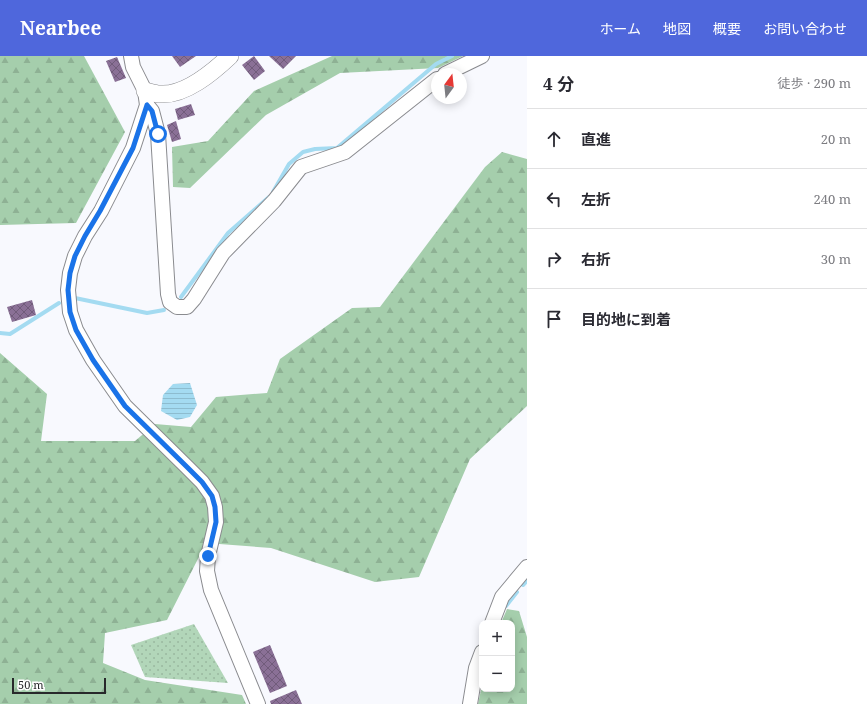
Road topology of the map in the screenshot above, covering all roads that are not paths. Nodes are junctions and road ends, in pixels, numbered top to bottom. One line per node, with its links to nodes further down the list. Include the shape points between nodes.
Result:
1 (131, 56): 6 (street)
2 (230, 56): 6 (street, via 212,73 179,91)
3 (482, 56): 4 (street)
4 (457, 68)
5 (431, 84): 6 (street, via 345,152 301,167 274,201 223,253 187,307 177,307 170,302 168,294 158,134)
6 (146, 98): 10 (street, via 133,148 75,256 68,290 70,312 76,330 93,360 125,406 202,482 212,496 216,522 207,571 212,590)
7 (527, 567): 8 (street, via 502,597)
8 (493, 620)
9 (480, 656): 11 (street)
10 (258, 704)
11 (470, 704)

